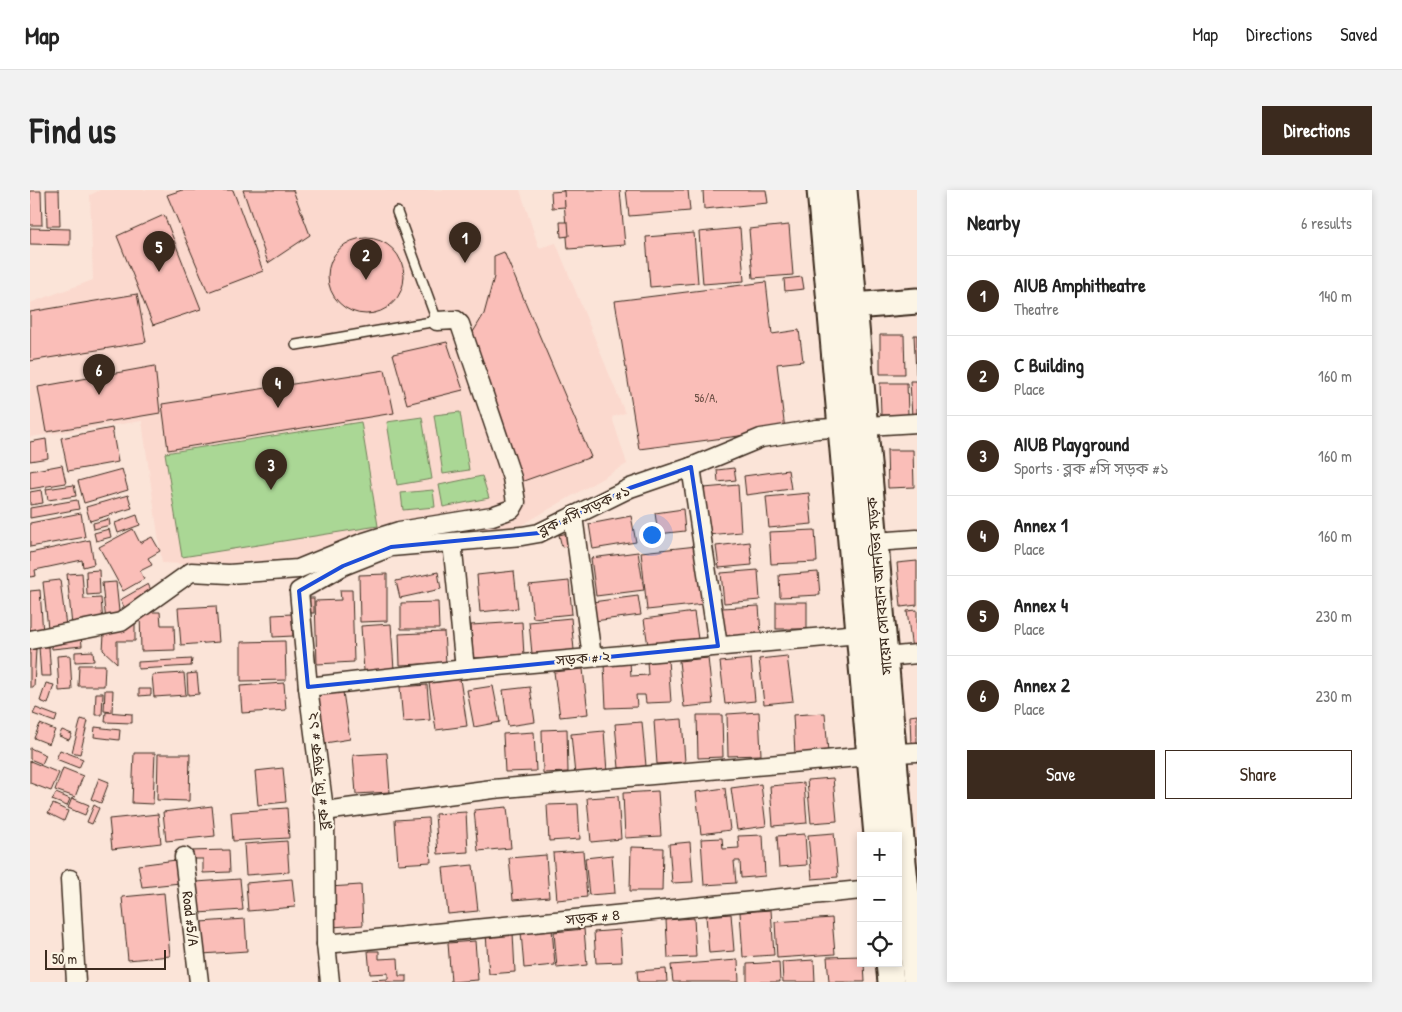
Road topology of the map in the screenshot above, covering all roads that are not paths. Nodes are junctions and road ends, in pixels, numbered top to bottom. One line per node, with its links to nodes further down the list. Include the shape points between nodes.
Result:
1 (820, 190): 11 (street, সায়েম সোবহান আনভির সড়ক)
2 (844, 190): 5 (street, সায়েম সোবহান আনভির সড়ক)
3 (397, 212): 7 (lane)
4 (917, 301): 5 (street)
5 (855, 311): 6 (street); 10 (street, সায়েম সোবহান আনভির সড়ক)
6 (917, 311)
7 (437, 321): 8 (lane); 19 (street, via 456,320 460,324 512,478 516,502 512,509 492,516 399,531 298,570 229,574 191,572 121,622)
8 (296, 345)
9 (917, 424): 10 (street, ব্লক #সি সড়ক #১)
10 (865, 427): 11 (street, ব্লক #সি সড়ক #১); 16 (street, সায়েম সোবহান আনভির সড়ক)
11 (840, 428): 12 (street, ব্লক #সি সড়ক #১, via 761,438); 18 (street, সায়েম সোবহান আনভির সড়ক)
12 (691, 467): 13 (street, ব্লক #সি সড়ক #১, via 630,488); 20 (street)
13 (573, 516): 15 (street, ব্লক #সি সড়ক #১, via 539,533); 22 (street)
14 (917, 539): 16 (street)
15 (452, 542): 17 (street, ব্লক #সি সড়ক #১, via 391,547 342,566); 24 (street)
16 (875, 542): 23 (street, সায়েম সোবহান আনভির সড়ক)
17 (299, 591): 25 (street, ব্লক # সি, সড়ক # ১২)
18 (859, 634): 20 (street, সড়ক # ২); 27 (street, সায়েম সোবহান আনভির সড়ক)
19 (30, 640)
20 (718, 646): 22 (street, সড়ক # ২)
21 (917, 654): 23 (street)
22 (592, 657): 24 (street, সড়ক # ২)
23 (886, 657): 26 (street, সায়েম সোবহান আনভির সড়ক)
24 (465, 669): 25 (street, সড়ক # ২)
25 (308, 687): 28 (street, ব্লক # সি, সড়ক # ১২)
26 (906, 752): 31 (street, সায়েম সোবহান আনভির সড়ক)
27 (870, 756): 28 (street, via 493,789); 29 (street, সায়েম সোবহান আনভির সড়ক)
28 (324, 811): 34 (street, ব্লক # সি, সড়ক # ১২)
29 (877, 832)
30 (184, 857): 38 (street, Road #5/A)
31 (910, 862): 35 (street, সায়েম সোবহান আনভির সড়ক)
32 (70, 879): 37 (street)
33 (857, 890): 34 (street, সড়ক # ৪)
34 (326, 944): 39 (street, ব্লক # সি, সড়ক # ১২)
35 (910, 958): 41 (street, সায়েম সোবহান আনভির সড়ক)
36 (889, 967): 40 (street)
37 (76, 982)
38 (199, 982)
39 (330, 982)
40 (891, 982)
41 (916, 982)

